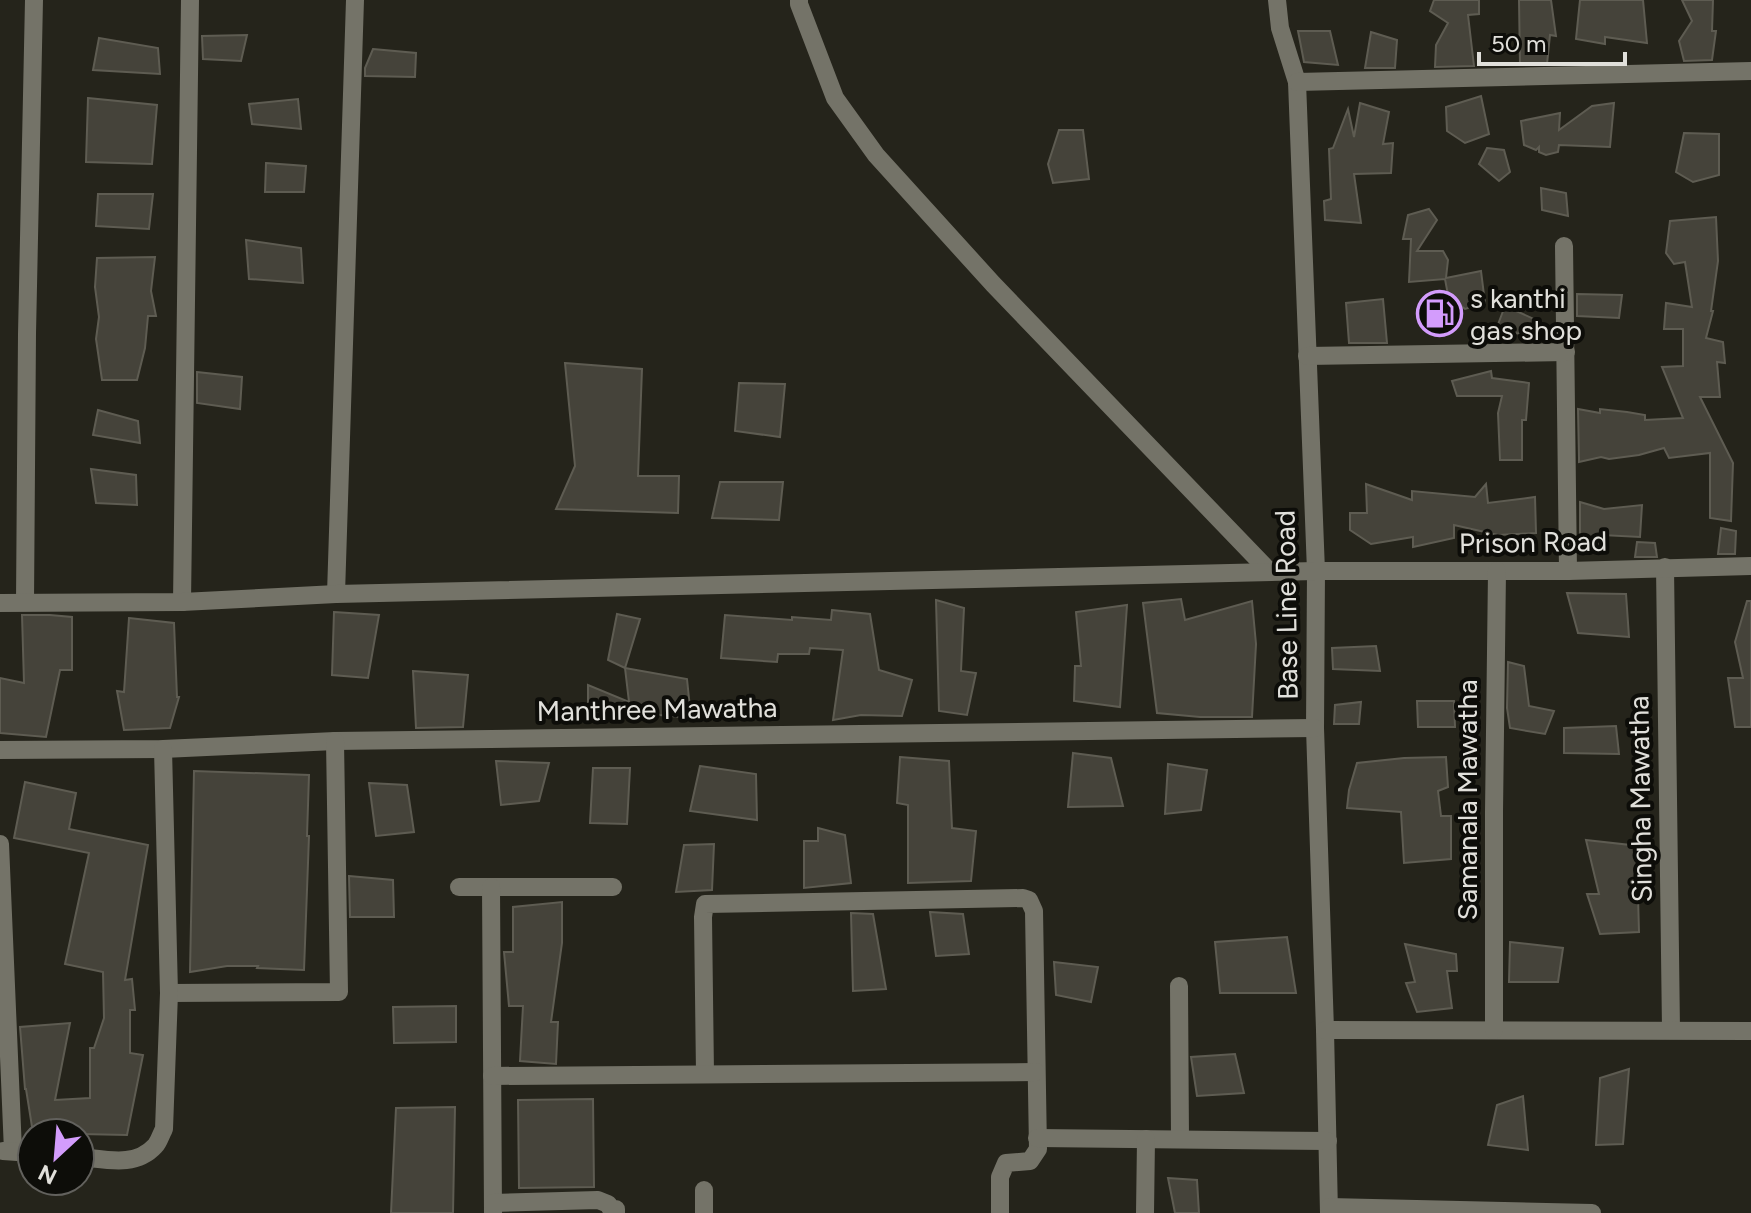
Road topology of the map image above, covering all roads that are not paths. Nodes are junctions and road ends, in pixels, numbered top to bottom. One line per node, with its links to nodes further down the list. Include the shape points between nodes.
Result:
1 (34, 0): 18 (street)
2 (190, 0): 19 (street)
3 (355, 0): 17 (street)
4 (799, 0): 16 (street, via 835,98 876,155)
5 (1277, 0): 7 (street, Base Line Road)
6 (1751, 71): 7 (street)
7 (1297, 82): 10 (street, Base Line Road)
8 (1564, 246): 9 (street)
9 (1566, 352): 10 (street); 15 (street)
10 (1307, 356): 13 (street, Base Line Road)
11 (1751, 566): 12 (street, Prison Road)
12 (1665, 567): 15 (street, Prison Road); 33 (street, Singha Mawatha)
13 (1316, 571): 14 (street, Prison Road); 16 (street, Prison Road); 21 (street, Base Line Road)
14 (1497, 571): 15 (street, Prison Road); 32 (street, Samanala Mawatha)
15 (1568, 571)
16 (1270, 572): 17 (street, Prison Road)
17 (336, 594): 19 (street, Prison Road)
18 (25, 602): 19 (street, Prison Road); 20 (street, Prison Road)
19 (182, 602)
20 (0, 603)
21 (1315, 728): 22 (street, Manthree Mawatha); 31 (street, Base Line Road)
22 (335, 741): 23 (street, Manthree Mawatha); 30 (street, via 339,992)
23 (163, 749): 24 (street, Manthree Mawatha); 30 (street)
24 (0, 750)
25 (0, 844): 42 (street)
26 (459, 887): 27 (street)
27 (491, 887): 28 (street); 37 (street)
28 (613, 887)
29 (1179, 986): 40 (street)
30 (169, 993): 43 (street, via 164,1129 156,1146 141,1157)
31 (1325, 1030): 32 (street); 41 (street, Base Line Road)
32 (1494, 1030): 33 (street)
33 (1671, 1030): 34 (street)
34 (1751, 1031)
35 (1036, 1072): 36 (street); 36 (street, via 1034,911 1023,898 705,904); 38 (street)
36 (705, 1074): 37 (street)
37 (492, 1076): 45 (street)
38 (1037, 1138): 39 (street); 49 (street, via 1038,1149 1030,1161 1006,1163 1000,1177)
39 (1146, 1139): 40 (street); 50 (street)
40 (1180, 1139): 41 (street)
41 (1328, 1141): 46 (street, Base Line Road)
42 (6, 1151)
43 (96, 1158)
44 (704, 1190): 48 (street)
45 (493, 1208): 47 (street, via 598,1200)
46 (1329, 1210): 51 (street)
47 (616, 1213)
48 (704, 1213)
49 (1000, 1213)
50 (1145, 1213)
51 (1592, 1213)

